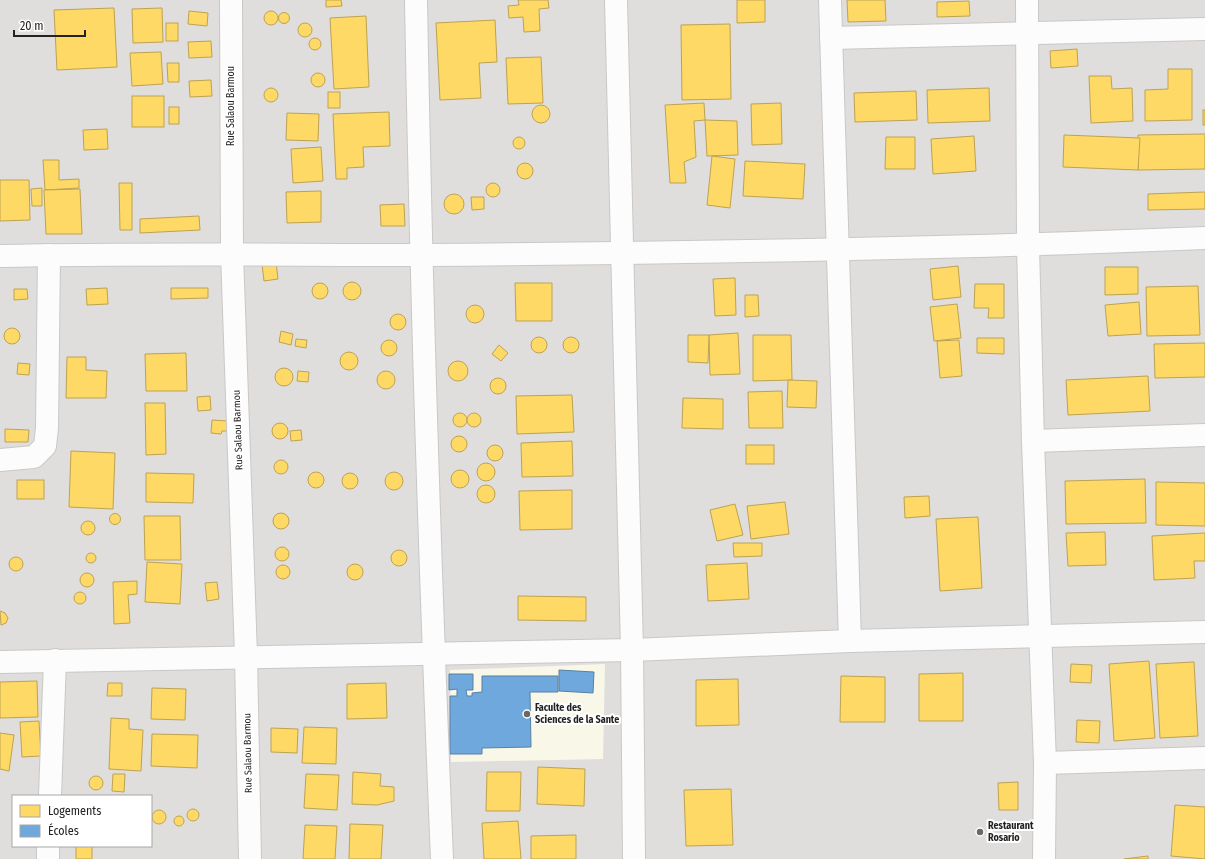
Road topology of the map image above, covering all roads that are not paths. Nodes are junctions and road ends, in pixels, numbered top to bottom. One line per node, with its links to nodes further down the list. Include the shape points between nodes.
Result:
1 (231, 0): 12 (street, Rue Salaou Barmou)
2 (416, 0): 15 (street)
3 (616, 0): 13 (street)
4 (830, 0): 8 (street)
5 (1027, 0): 7 (street)
6 (1205, 30): 7 (street)
7 (1028, 32): 8 (street); 10 (street)
8 (831, 38): 11 (street)
9 (1205, 238): 10 (street)
10 (1028, 246): 11 (street); 18 (street)
11 (837, 251): 13 (street); 22 (street)
12 (232, 253): 14 (street); 15 (street); 25 (street, Rue Salaou Barmou)
13 (622, 253): 15 (street); 23 (street)
14 (49, 255): 16 (street); 19 (street, via 45,446 34,457)
15 (420, 255): 24 (street)
16 (0, 256)
17 (1205, 436): 18 (street)
18 (1033, 441): 21 (street)
19 (0, 460)
20 (1205, 632): 21 (street)
21 (1040, 636): 22 (street); 29 (street)
22 (850, 641): 23 (street)
23 (632, 650): 24 (street); 35 (street)
24 (433, 653): 25 (street); 34 (street)
25 (246, 656): 26 (street); 33 (street, Rue Salaou Barmou)
26 (56, 660): 27 (street); 30 (street)
27 (0, 662)
28 (1205, 758): 29 (street)
29 (1045, 763): 36 (street)
30 (50, 795)
31 (48, 847): 32 (street)
32 (48, 859)
33 (250, 859)
34 (442, 859)
35 (634, 859)
36 (1044, 859)

